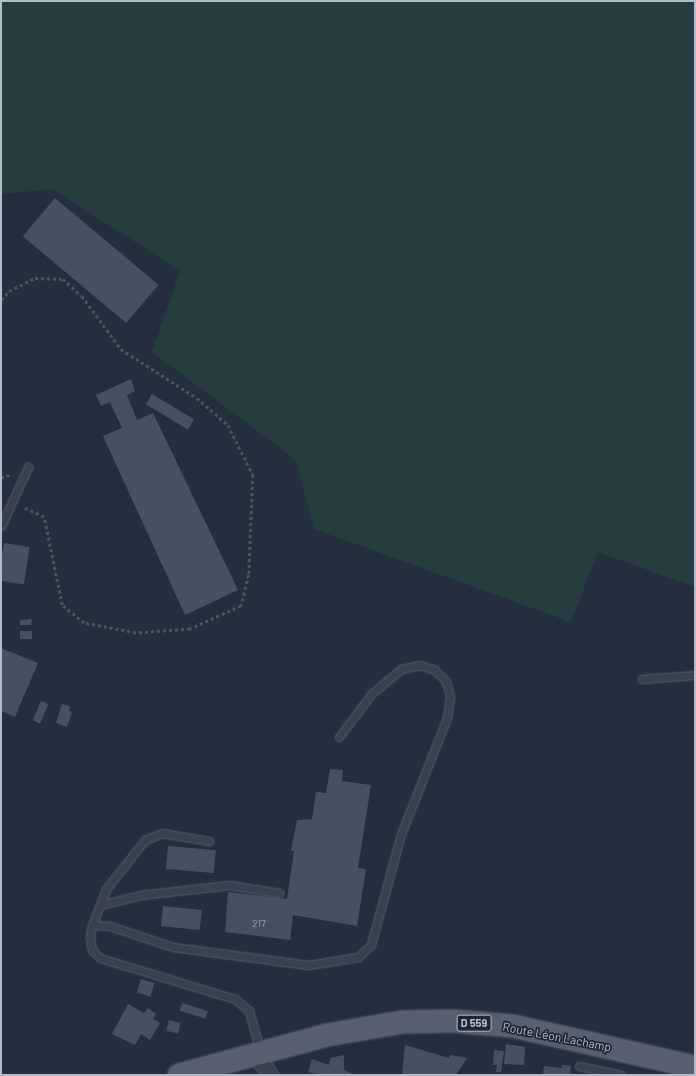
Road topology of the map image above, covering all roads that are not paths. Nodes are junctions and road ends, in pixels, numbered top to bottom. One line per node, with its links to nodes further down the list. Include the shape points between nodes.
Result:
1 (28, 467): 2 (lane)
2 (1, 526)
3 (695, 675): 4 (lane)
4 (642, 679)
5 (339, 737): 9 (lane, via 372,693 401,669 420,665 435,670 446,681 450,696 446,718 401,834 371,945 358,957 308,965 173,947 110,926)
6 (209, 841): 8 (lane, via 162,833 145,840 106,889)
7 (278, 893): 8 (lane, via 229,885 165,891)
8 (100, 905): 9 (lane)
9 (92, 925): 10 (lane, via 92,950 100,958 235,999 249,1011)
10 (256, 1054): 12 (main road, Route Léon Lachamp / D 559, via 327,1035 402,1022 452,1021 513,1026); 13 (main road, Route Léon Lachamp / D 559); 14 (street)
11 (579, 1066): 15 (lane)
12 (695, 1067)
13 (179, 1075)
14 (270, 1075)
15 (621, 1075)

